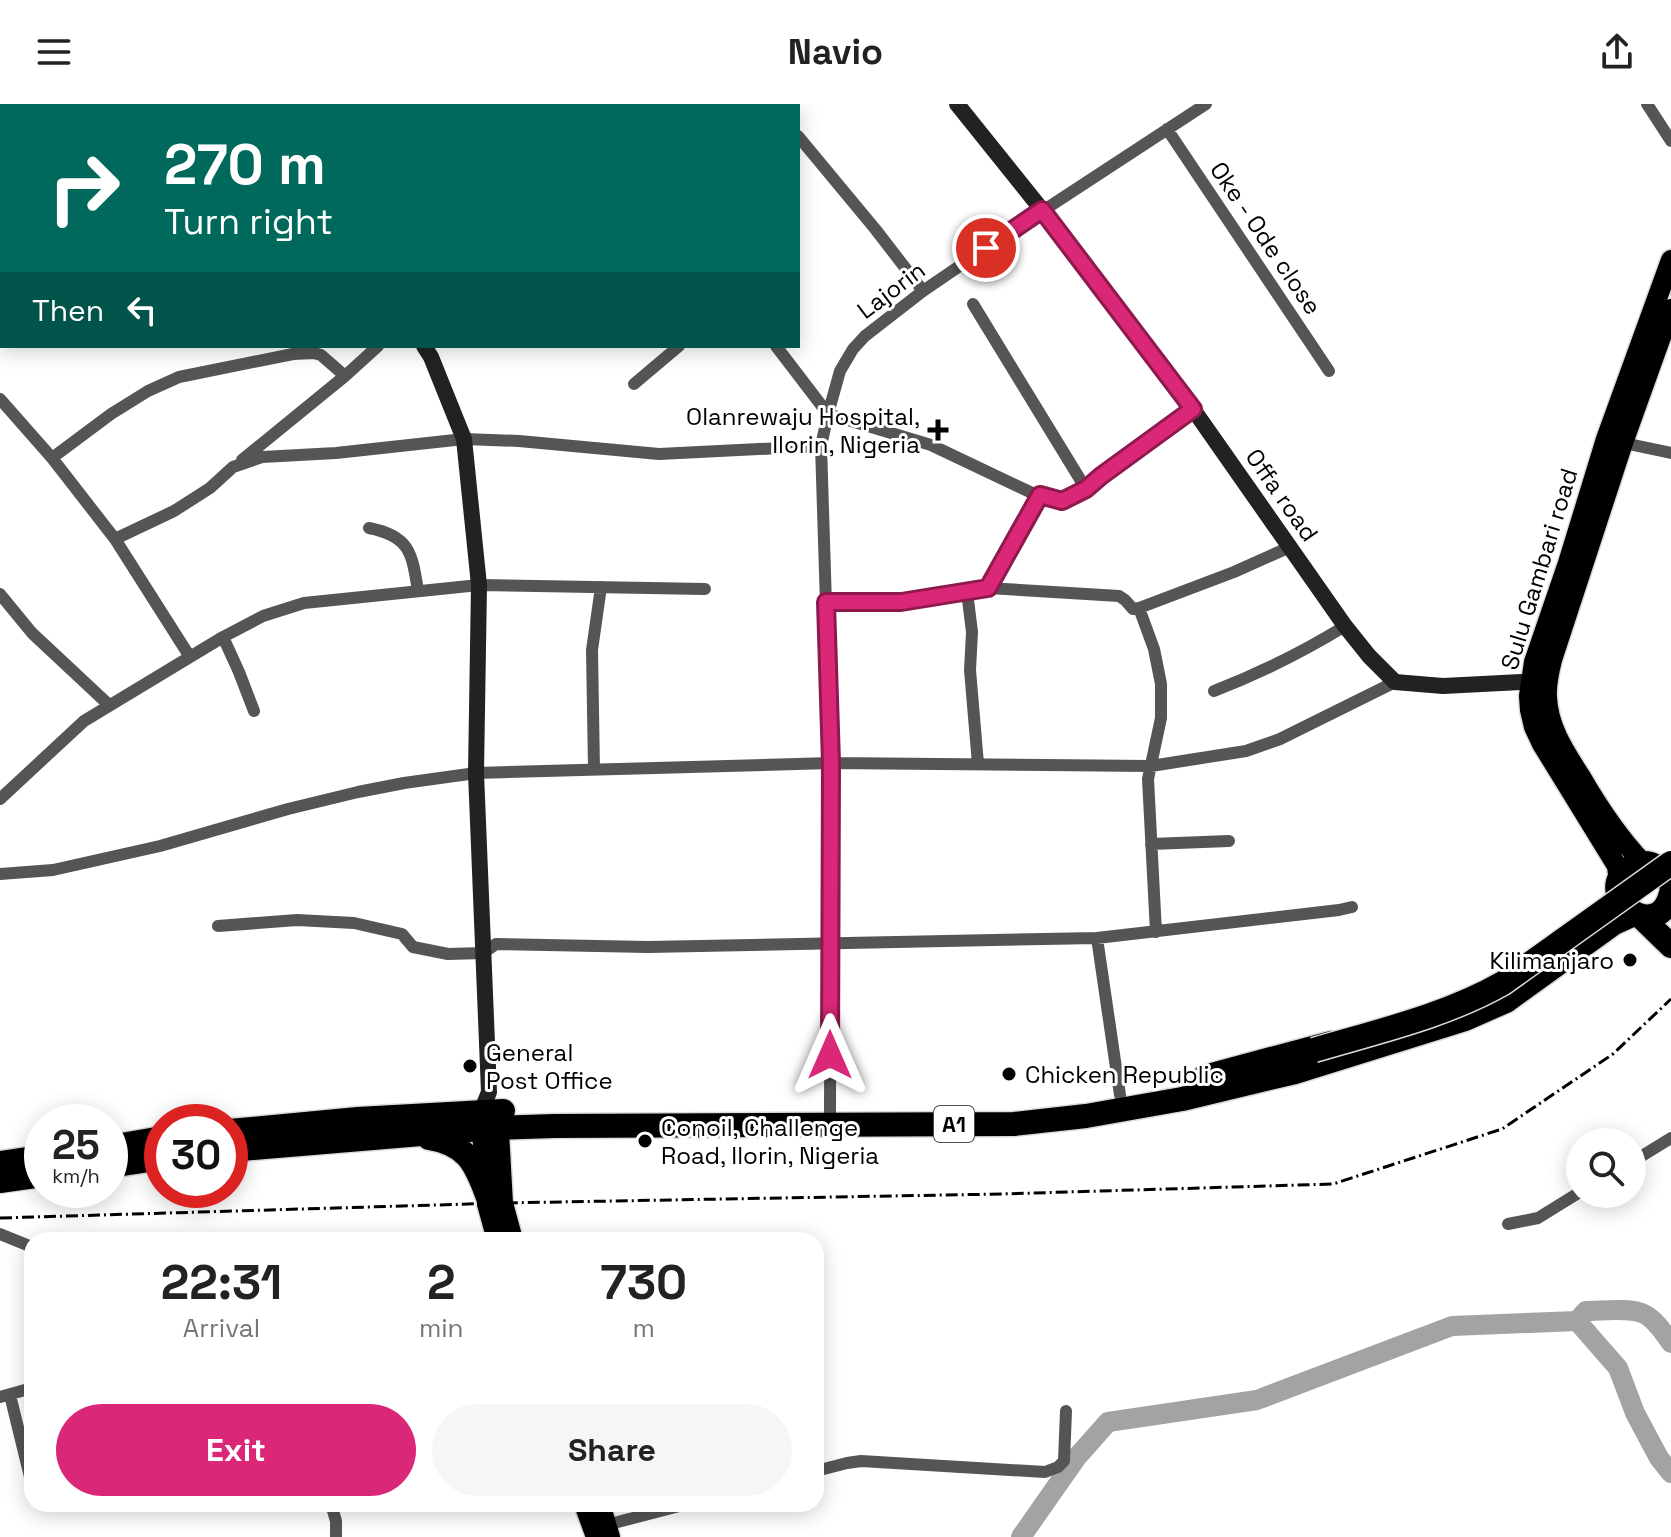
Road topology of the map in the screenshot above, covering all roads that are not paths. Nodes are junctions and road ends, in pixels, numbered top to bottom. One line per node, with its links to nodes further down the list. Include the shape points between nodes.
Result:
1 (957, 104): 7 (street)
2 (1206, 104): 4 (street, Lajorin)
3 (1647, 104): 6 (street)
4 (1167, 129): 7 (street, Lajorin); 16 (street, Oke - Ode close)
5 (800, 138): 9 (street)
6 (1671, 141)
7 (1042, 210): 9 (street, Lajorin); 20 (street, Offa road)
8 (1671, 260): 23 (main road, Sulu Gambari road)
9 (923, 291): 21 (street, Lajorin, via 853,349 840,371)
10 (973, 304): 28 (street)
11 (1671, 309): 23 (main road)
12 (376, 348): 17 (street)
13 (425, 348): 22 (street)
14 (677, 348): 18 (street)
15 (778, 348): 21 (street)
16 (1329, 371)
17 (345, 376): 26 (street, via 314,353 179,377 111,414); 27 (street)
18 (634, 384)
19 (0, 399): 26 (street)
20 (1193, 409): 28 (street); 32 (street, Offa road)
21 (828, 414): 24 (street, Lajorin); 29 (street, via 931,445)
22 (464, 439): 24 (street, via 659,454); 27 (street, via 262,457); 33 (street)
23 (1615, 441): 25 (street); 45 (main road, Sulu Gambari road, via 1534,662)
24 (821, 446): 40 (street, Lajorin)
25 (1671, 453)
26 (52, 458): 31 (street)
27 (233, 467): 31 (street, via 174,511)
28 (1086, 489): 29 (street, via 1062,501)
29 (1040, 495): 35 (street)
30 (369, 528): 37 (street, via 387,532 408,549)
31 (115, 539): 44 (street)
32 (1290, 547): 41 (street); 42 (street, Offa road)
33 (479, 585): 34 (street); 37 (street); 54 (street)
34 (601, 587): 36 (street); 53 (street, via 592,650)
35 (988, 588): 38 (street); 41 (street, via 1119,596)
36 (705, 589)
37 (418, 591): 43 (street, via 304,603)
38 (967, 592): 40 (street, via 889,603); 51 (street)
39 (0, 594): 48 (street, via 32,633)
40 (826, 602): 50 (street, Lajorin)
41 (1139, 608): 52 (street, via 1161,684 1161,718)
42 (1345, 626): 46 (street, Offa road); 47 (street)
43 (223, 637): 44 (street); 49 (street)
44 (190, 657): 48 (street)
45 (1539, 681): 46 (street, via 1443,686); 58 (main road, via 1561,745 1605,818 1626,845); 61 (main road, Sulu Gambari road, via 1529,696 1534,727 1617,866)
46 (1395, 682): 52 (street, via 1246,751)
47 (1214, 691)
48 (109, 705): 55 (street)
49 (254, 711)
50 (831, 763): 51 (street); 53 (street); 68 (street, Lajorin)
51 (978, 764): 52 (street)
52 (1151, 766): 57 (street)
53 (594, 769): 54 (street)
54 (476, 773): 59 (street, via 358,792 53,870); 70 (street)
55 (2, 794)
56 (1229, 841): 57 (street)
57 (1151, 844): 66 (street)
58 (1661, 864): 60 (highway, via 1655,865); 61 (highway, A1, via 1636,864 1626,871); 71 (highway, bridge, via 1481,995 1315,1053)
59 (0, 874)
60 (1671, 885)
61 (1619, 888): 64 (highway, via 1624,906); 71 (highway, A1, via 1614,905 1604,914 1488,995)
62 (1671, 898): 64 (highway, A1, via 1653,915)
63 (1352, 907): 66 (street)
64 (1637, 915): 69 (highway); 71 (highway, A1, via 1614,923 1506,1001 1465,1019 1295,1072)
65 (218, 926): 70 (street, via 297,920 354,923 402,934 413,947)
66 (1156, 932): 67 (street)
67 (1097, 938): 68 (street); 72 (street)
68 (830, 942): 70 (street, via 496,944); 73 (street, Lajorin)
69 (1671, 946)
70 (483, 953): 74 (street)
71 (1180, 1091): 72 (highway, A1); 74 (highway, A1, via 1086,1116 1014,1124 570,1125)
72 (1120, 1095): 73 (highway, A1, via 1001,1111)
73 (830, 1112): 74 (highway, A1)
74 (490, 1114): 75 (highway, A1); 76 (highway, A1); 84 (main road); 88 (main road)
75 (248, 1129)
76 (402, 1135): 78 (highway, A1); 84 (highway, via 442,1140 462,1151)
77 (1671, 1138): 79 (street)
78 (248, 1148)
79 (1646, 1153)
80 (24, 1160): 81 (highway)
81 (0, 1163)
82 (24, 1178): 83 (highway)
83 (0, 1181)
84 (487, 1195): 87 (main road)
85 (1566, 1201): 86 (street, via 1538,1218)
86 (1508, 1224)
87 (494, 1232)
88 (511, 1232)
89 (0, 1234): 90 (street)
90 (24, 1244)
91 (5, 1396): 93 (street)
92 (1066, 1411): 94 (street, via 1064,1461 1045,1472 861,1461)
93 (24, 1459)
94 (824, 1469)
95 (333, 1512): 100 (street)
96 (590, 1512): 99 (main road)
97 (601, 1512): 99 (main road)
98 (664, 1512): 99 (street)
99 (604, 1533)
100 (336, 1537)

